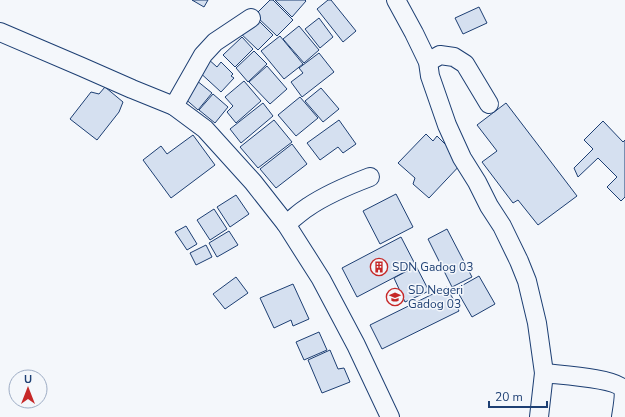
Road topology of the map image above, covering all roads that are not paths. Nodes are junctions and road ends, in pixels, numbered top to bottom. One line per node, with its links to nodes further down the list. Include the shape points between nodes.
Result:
1 (396, 0): 4 (street)
2 (251, 18): 6 (street, via 215,42 203,55)
3 (0, 32): 6 (street)
4 (428, 62): 5 (street, via 440,55 454,57 465,64); 9 (street, via 430,76 447,125 462,158 502,226 527,281 537,323)
5 (489, 104)
6 (174, 106): 8 (street, via 205,129 253,182)
7 (370, 177): 8 (street, via 326,196)
8 (286, 224): 10 (street, via 321,279)
9 (544, 373): 11 (street); 12 (street, via 617,384 625,396)
10 (390, 417)
11 (539, 417)
12 (621, 417)

